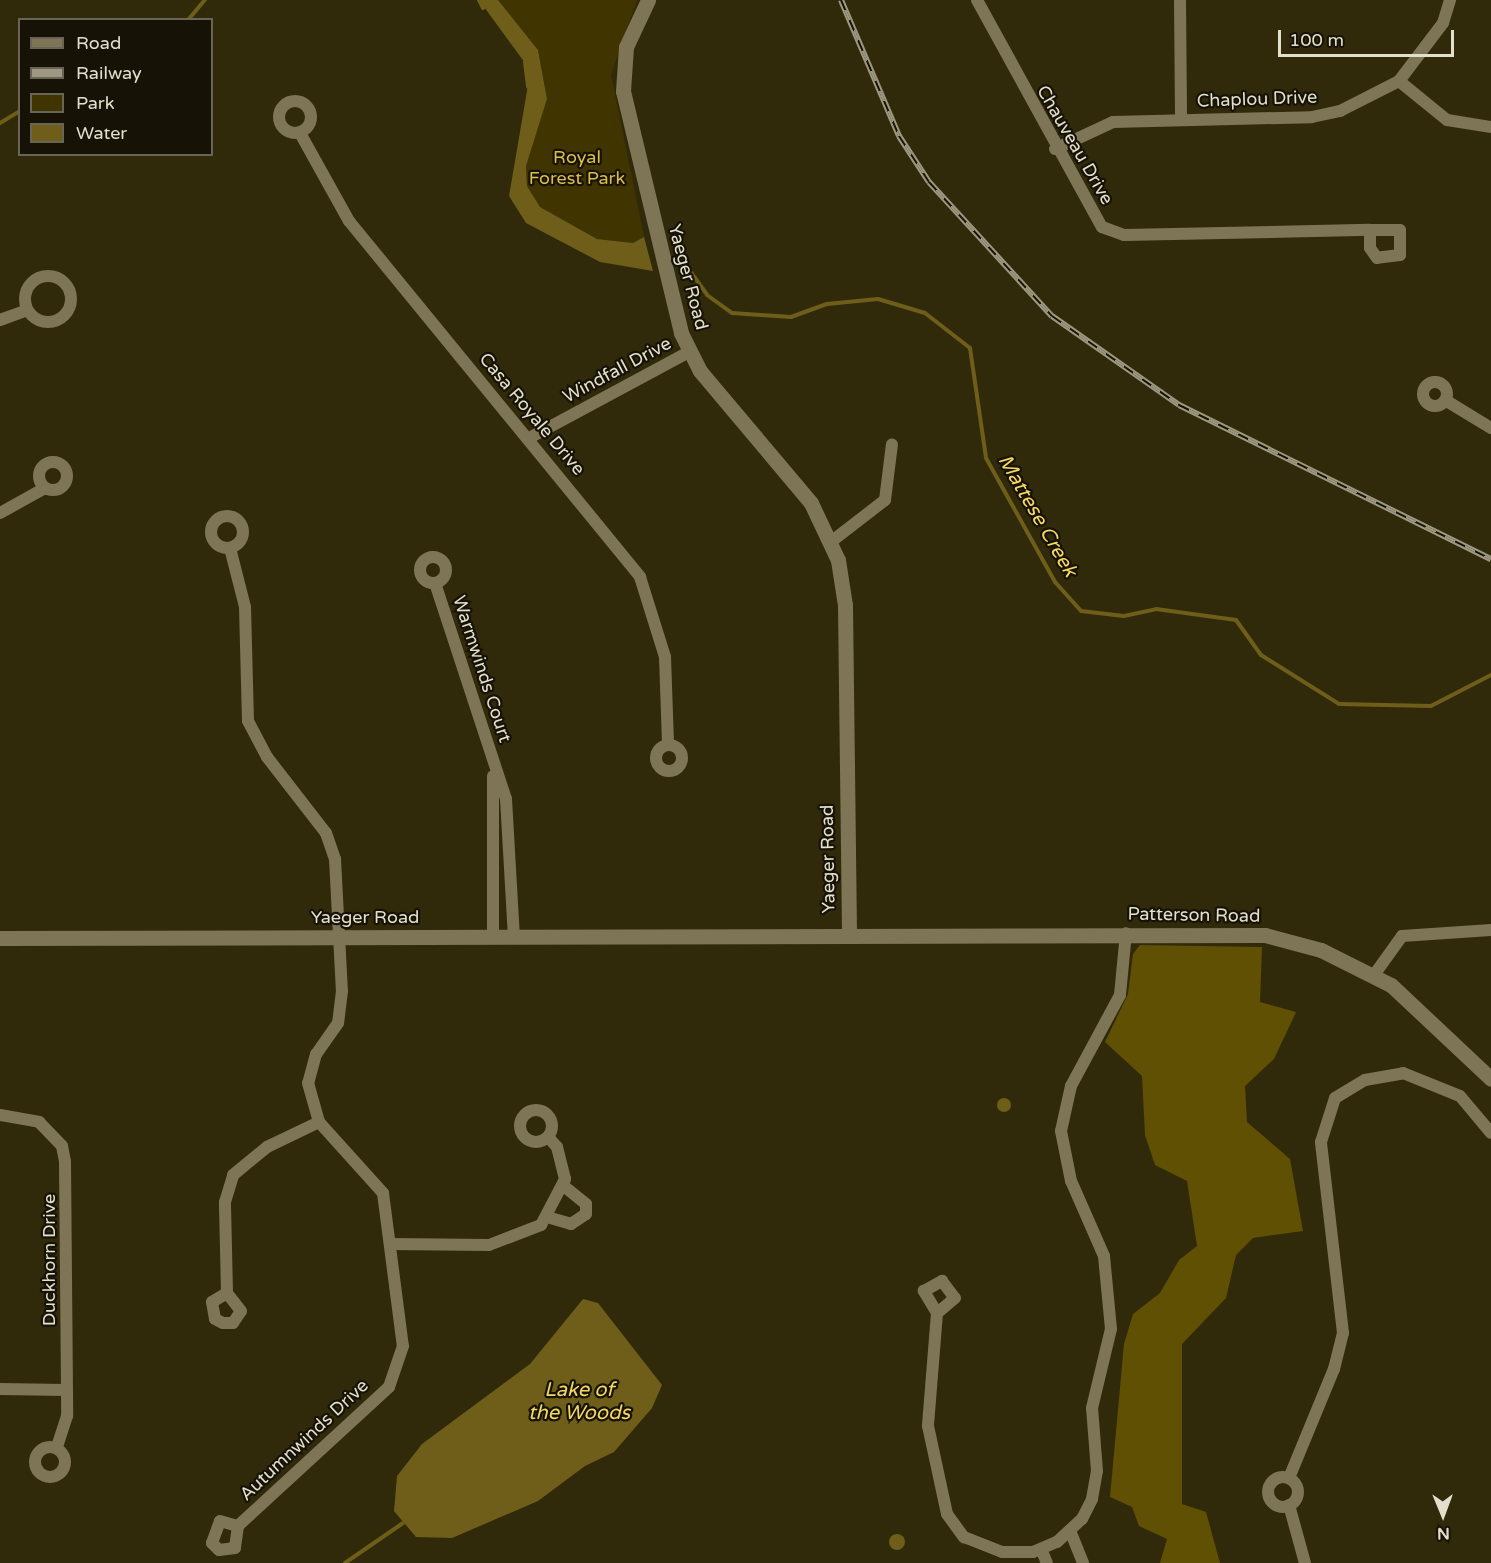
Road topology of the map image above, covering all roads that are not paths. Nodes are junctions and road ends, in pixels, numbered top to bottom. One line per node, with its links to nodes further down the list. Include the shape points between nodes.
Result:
1 (648, 0): 13 (street, Yaeger Road, via 626,46 623,91 666,278)
2 (976, 0): 9 (street, Chauveau Drive)
3 (1180, 0): 6 (street)
4 (1450, 0): 5 (street, Chaplou Drive, via 1443,23)
5 (1399, 81): 6 (street, Chaplou Drive, via 1340,111 1312,117); 7 (street, via 1447,120)
6 (1181, 120): 9 (street, Chaplou Drive, via 1105,123)
7 (1491, 127)
8 (300, 133): 16 (street, Casa Royale Drive, via 349,221)
9 (1055, 149): 10 (street, Chauveau Drive, via 1102,227 1124,235)
10 (1370, 230)
11 (27, 310): 12 (street)
12 (0, 320)
13 (689, 352): 16 (street, Windfall Drive); 20 (street, Yaeger Road, via 797,483)
14 (1446, 400): 15 (street)
15 (1491, 428)
16 (531, 437): 23 (street, Casa Royale Drive, via 640,577 651,601 665,657)
17 (892, 444): 20 (street, via 885,500)
18 (45, 488): 19 (street)
19 (0, 513)
20 (832, 541): 26 (street, Yaeger Road, via 845,605)
21 (230, 548): 30 (street, Autumnwinds Drive, via 245,607 248,721 267,757 326,833 335,859)
22 (435, 583): 24 (street, Warmwinds Court)
23 (668, 745)
24 (494, 765): 28 (street, Warmwinds Court); 29 (street, Warmwinds Court, via 510,835)
25 (1491, 930): 32 (street, via 1402,936)
26 (849, 933): 27 (street, Patterson Road); 29 (street, Yaeger Road)
27 (1126, 933): 32 (street, Patterson Road, via 1265,935 1321,950); 49 (street, via 1120,995 1071,1086 1061,1131 1062,1155 1104,1256 1111,1296 1111,1329 1092,1408 1098,1472 1092,1499)
28 (493, 936): 29 (street, Yaeger Road); 30 (street, Yaeger Road)
29 (514, 936)
30 (339, 937): 31 (street, Yaeger Road); 35 (street, Autumnwinds Drive, via 338,1023 316,1054 308,1083)
31 (0, 938)
32 (1374, 975): 33 (street, Patterson Road, via 1432,1018)
33 (1491, 1079)
34 (0, 1115): 44 (street, Duckhorn Drive, via 39,1122 62,1146 67,1182)
35 (319, 1122): 40 (street, Autumnwinds Drive, via 383,1193); 41 (street, via 267,1148 233,1175 225,1202)
36 (1491, 1133): 46 (street, via 1460,1096 1402,1073 1357,1083 1335,1098 1327,1113 1323,1178 1343,1332 1334,1368)
37 (548, 1137): 38 (street, via 564,1168)
38 (564, 1186): 39 (street); 39 (street, via 586,1204 586,1214 571,1224)
39 (547, 1217): 40 (street, via 520,1237 489,1245)
40 (391, 1244): 48 (street, Autumnwinds Drive, via 403,1346 389,1387)
41 (227, 1293)
42 (937, 1314): 50 (street, via 928,1426 944,1508 962,1534 988,1548)
43 (0, 1389): 44 (street)
44 (66, 1390): 45 (street, Duckhorn Drive, via 67,1416)
45 (57, 1447)
46 (1289, 1478): 47 (street, via 1298,1494); 47 (street, via 1275,1479 1268,1491 1275,1504)
47 (1289, 1505): 53 (street)
48 (238, 1526)
49 (1071, 1533): 50 (street); 52 (street)
50 (1041, 1549): 51 (street)
51 (1047, 1563)
52 (1083, 1563)
53 (1305, 1563)

